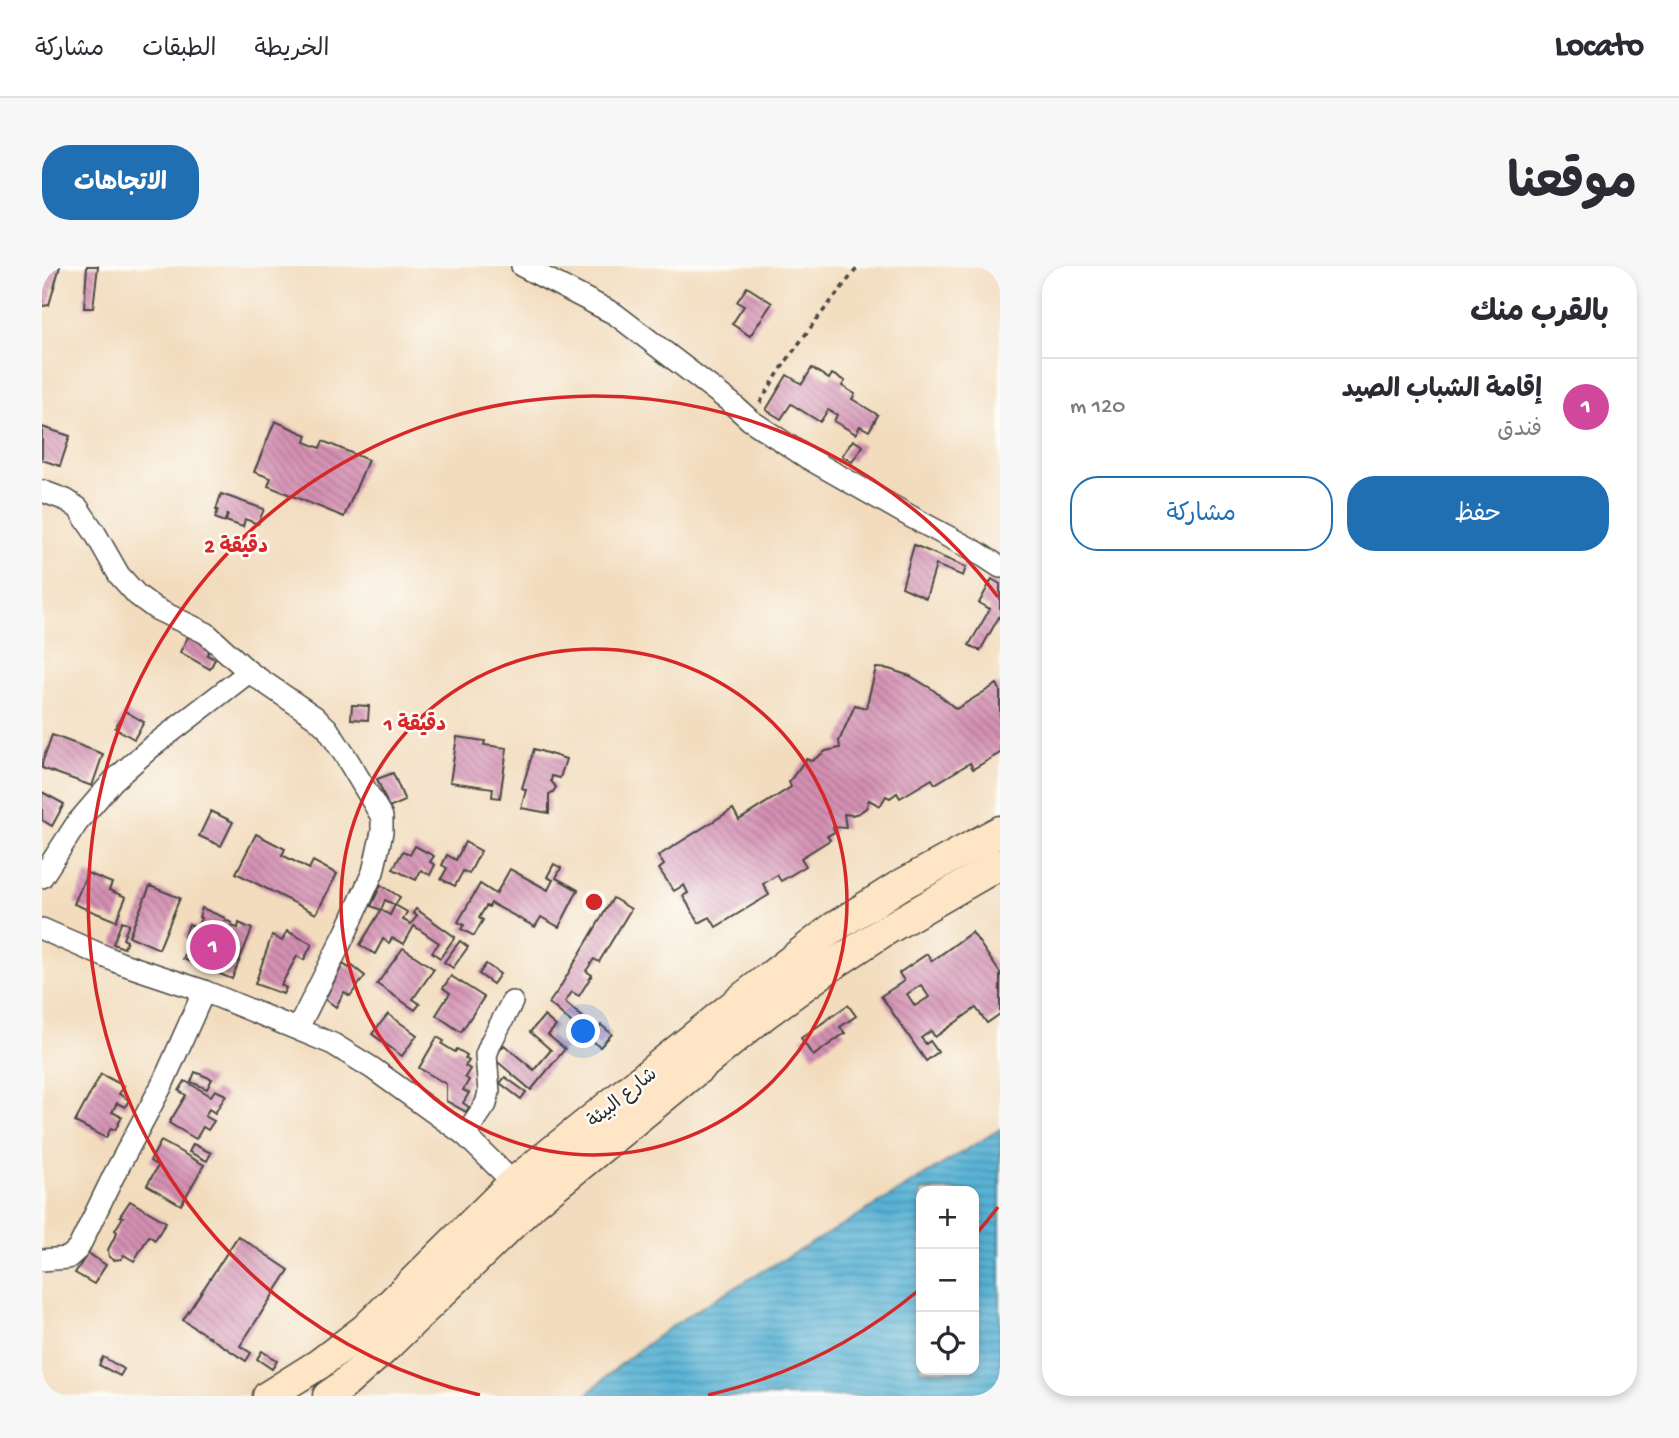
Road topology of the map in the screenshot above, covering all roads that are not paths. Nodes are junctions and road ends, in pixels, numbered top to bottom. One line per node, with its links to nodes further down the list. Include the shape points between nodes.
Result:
1 (522, 266): 3 (street, via 615,314 750,420 806,457)
2 (42, 491): 4 (street, via 78,508 119,575 137,595 206,633)
3 (1000, 567)
4 (249, 672): 7 (street, via 113,781 76,823); 11 (street, via 327,728 383,817 373,872)
5 (1000, 831): 13 (main road, شارع البيئة, via 834,928 746,995)
6 (1000, 864): 13 (main road, شارع البيئة, via 886,930 790,994 653,1104)
7 (42, 877)
8 (42, 929): 9 (street, via 120,963)
9 (204, 990): 11 (street); 14 (street, via 162,1085 78,1249 68,1258)
10 (512, 1002): 12 (street, via 486,1055 486,1104)
11 (298, 1028): 12 (street, via 372,1068)
12 (465, 1135): 13 (street)
13 (524, 1193): 15 (main road, شارع البيئة)
14 (42, 1260)
15 (374, 1340): 16 (main road, شارع البيئة, via 319,1364); 17 (main road, شارع البيئة, via 341,1387)
16 (268, 1396)
17 (328, 1396)

